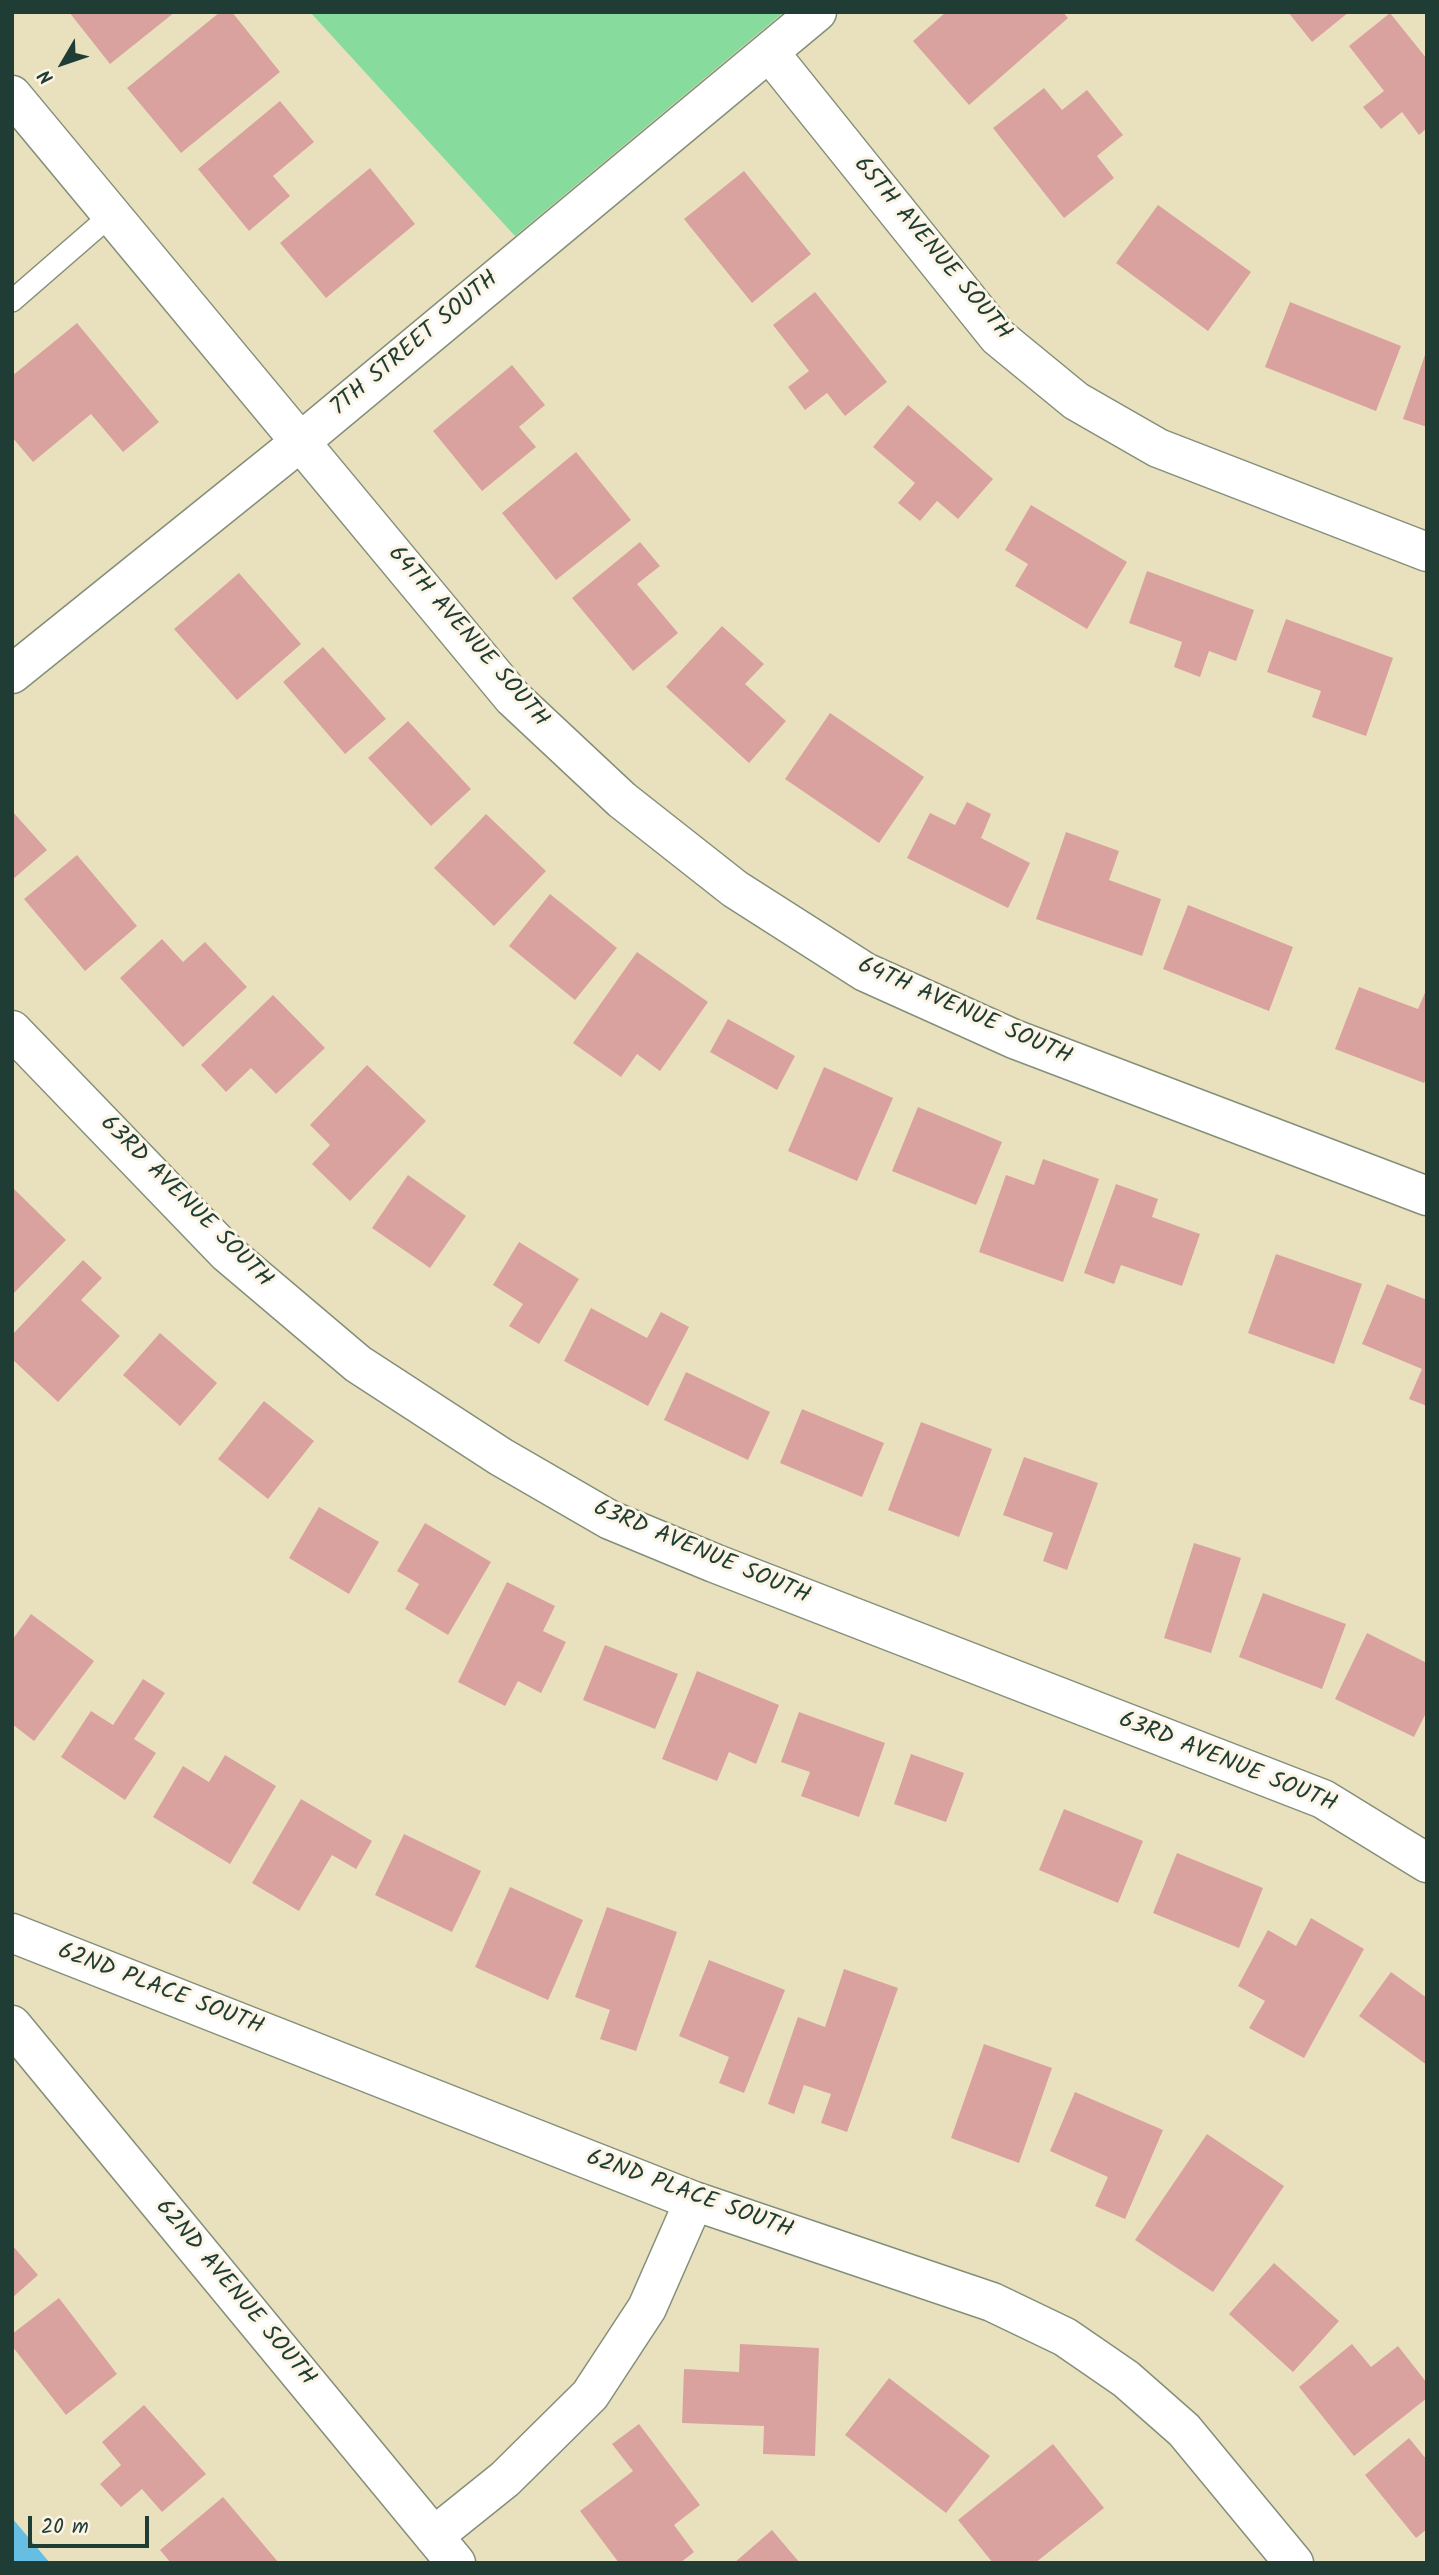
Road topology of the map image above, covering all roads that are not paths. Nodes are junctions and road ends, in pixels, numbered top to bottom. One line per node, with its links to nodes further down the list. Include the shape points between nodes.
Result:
1 (817, 12): 2 (street, 7TH STREET SOUTH)
2 (769, 52): 6 (street, 7TH STREET SOUTH); 7 (street, 65TH AVENUE SOUTH, via 998,337 1076,401 1158,448)
3 (12, 95): 4 (street, 64TH AVENUE SOUTH)
4 (111, 215): 5 (lane); 6 (street, 64TH AVENUE SOUTH)
5 (12, 301)
6 (299, 443): 8 (street, 7TH STREET SOUTH); 10 (street, 64TH AVENUE SOUTH, via 513,698 622,800 735,889 864,972 1014,1039)
7 (1427, 552)
8 (12, 674)
9 (12, 1030): 11 (street, 63RD AVENUE SOUTH, via 227,1252 358,1364 501,1457 622,1525 1323,1799)
10 (1427, 1196)
11 (1427, 1863)
12 (12, 1933): 14 (street, 62ND PLACE SOUTH)
13 (12, 2025): 15 (street, 62ND AVENUE SOUTH)
14 (694, 2201): 15 (street, via 647,2308 590,2395 505,2479); 16 (street, 62ND PLACE SOUTH, via 992,2302 1065,2337 1126,2379 1184,2430)
15 (445, 2549)
16 (1294, 2563)

